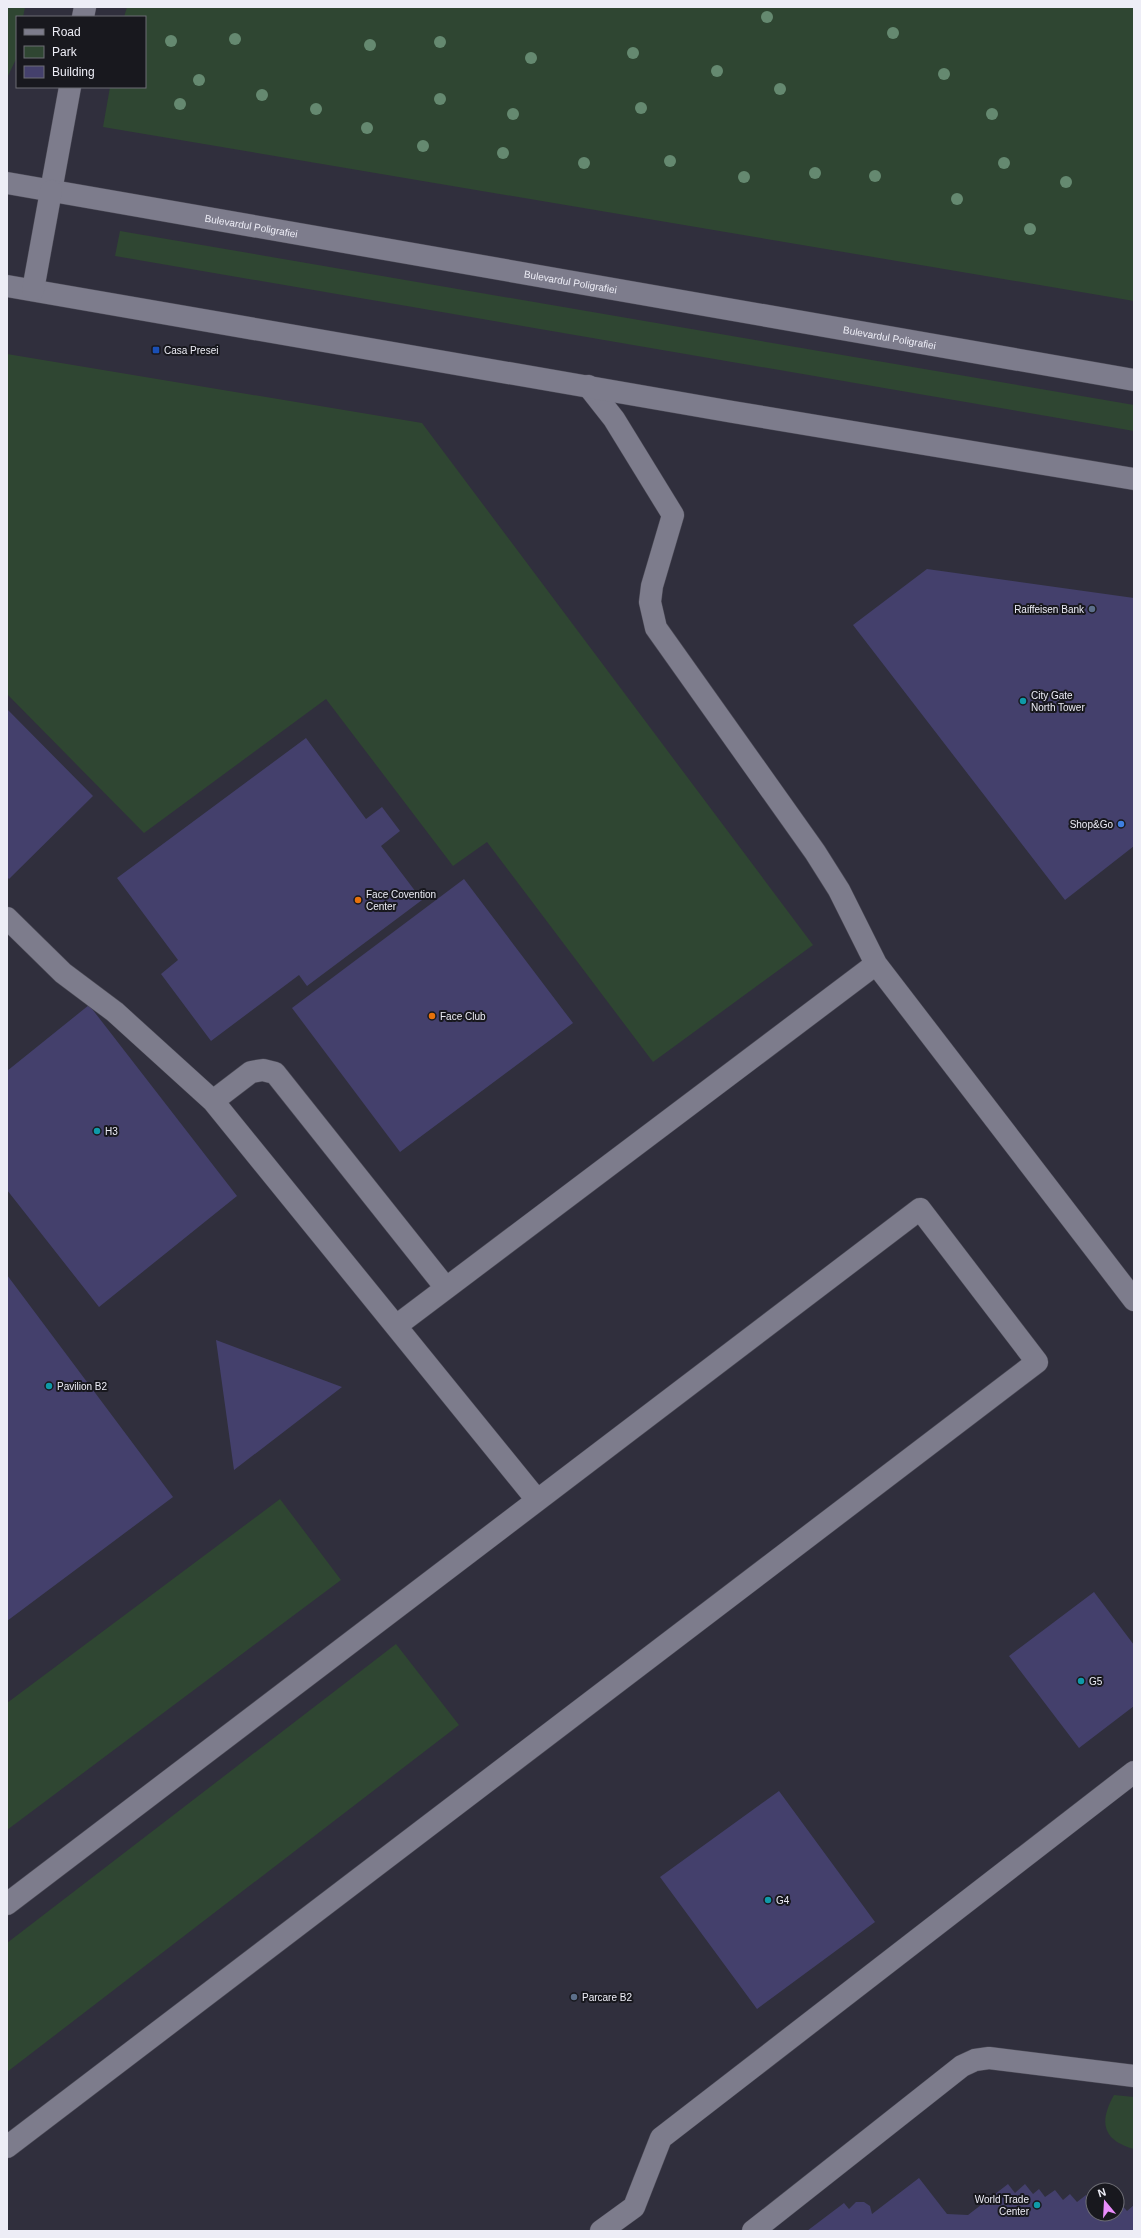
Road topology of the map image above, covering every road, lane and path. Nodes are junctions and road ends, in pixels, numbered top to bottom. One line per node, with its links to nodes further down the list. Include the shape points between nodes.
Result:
1 (70, 88): 3 (main road)
2 (7, 183): 3 (main road, Bulevardul Poligrafiei)
3 (51, 191): 5 (main road); 6 (main road, Bulevardul Poligrafiei)
4 (7, 286): 5 (main road)
5 (33, 290): 7 (main road)
6 (1134, 380)
7 (588, 386): 8 (main road); 10 (main road, via 614,419 673,515 652,586 650,602 656,628 815,852 839,890)
8 (1134, 479)
9 (7, 918): 11 (main road, via 63,973 115,1012)
10 (876, 964): 12 (main road); 13 (main road)
11 (213, 1101): 12 (main road, via 251,1072 263,1070 275,1073); 14 (main road)
12 (446, 1288): 14 (main road)
13 (1134, 1300)
14 (396, 1326): 15 (main road)
15 (537, 1500): 17 (main road); 19 (main road, via 920,1209 1037,1362)
16 (1134, 1772): 20 (main road, via 661,2138 634,2206)
17 (7, 1904)
18 (1134, 2076): 21 (main road, via 989,2058 975,2060 962,2066)
19 (7, 2147)
20 (601, 2231)
21 (753, 2231)

